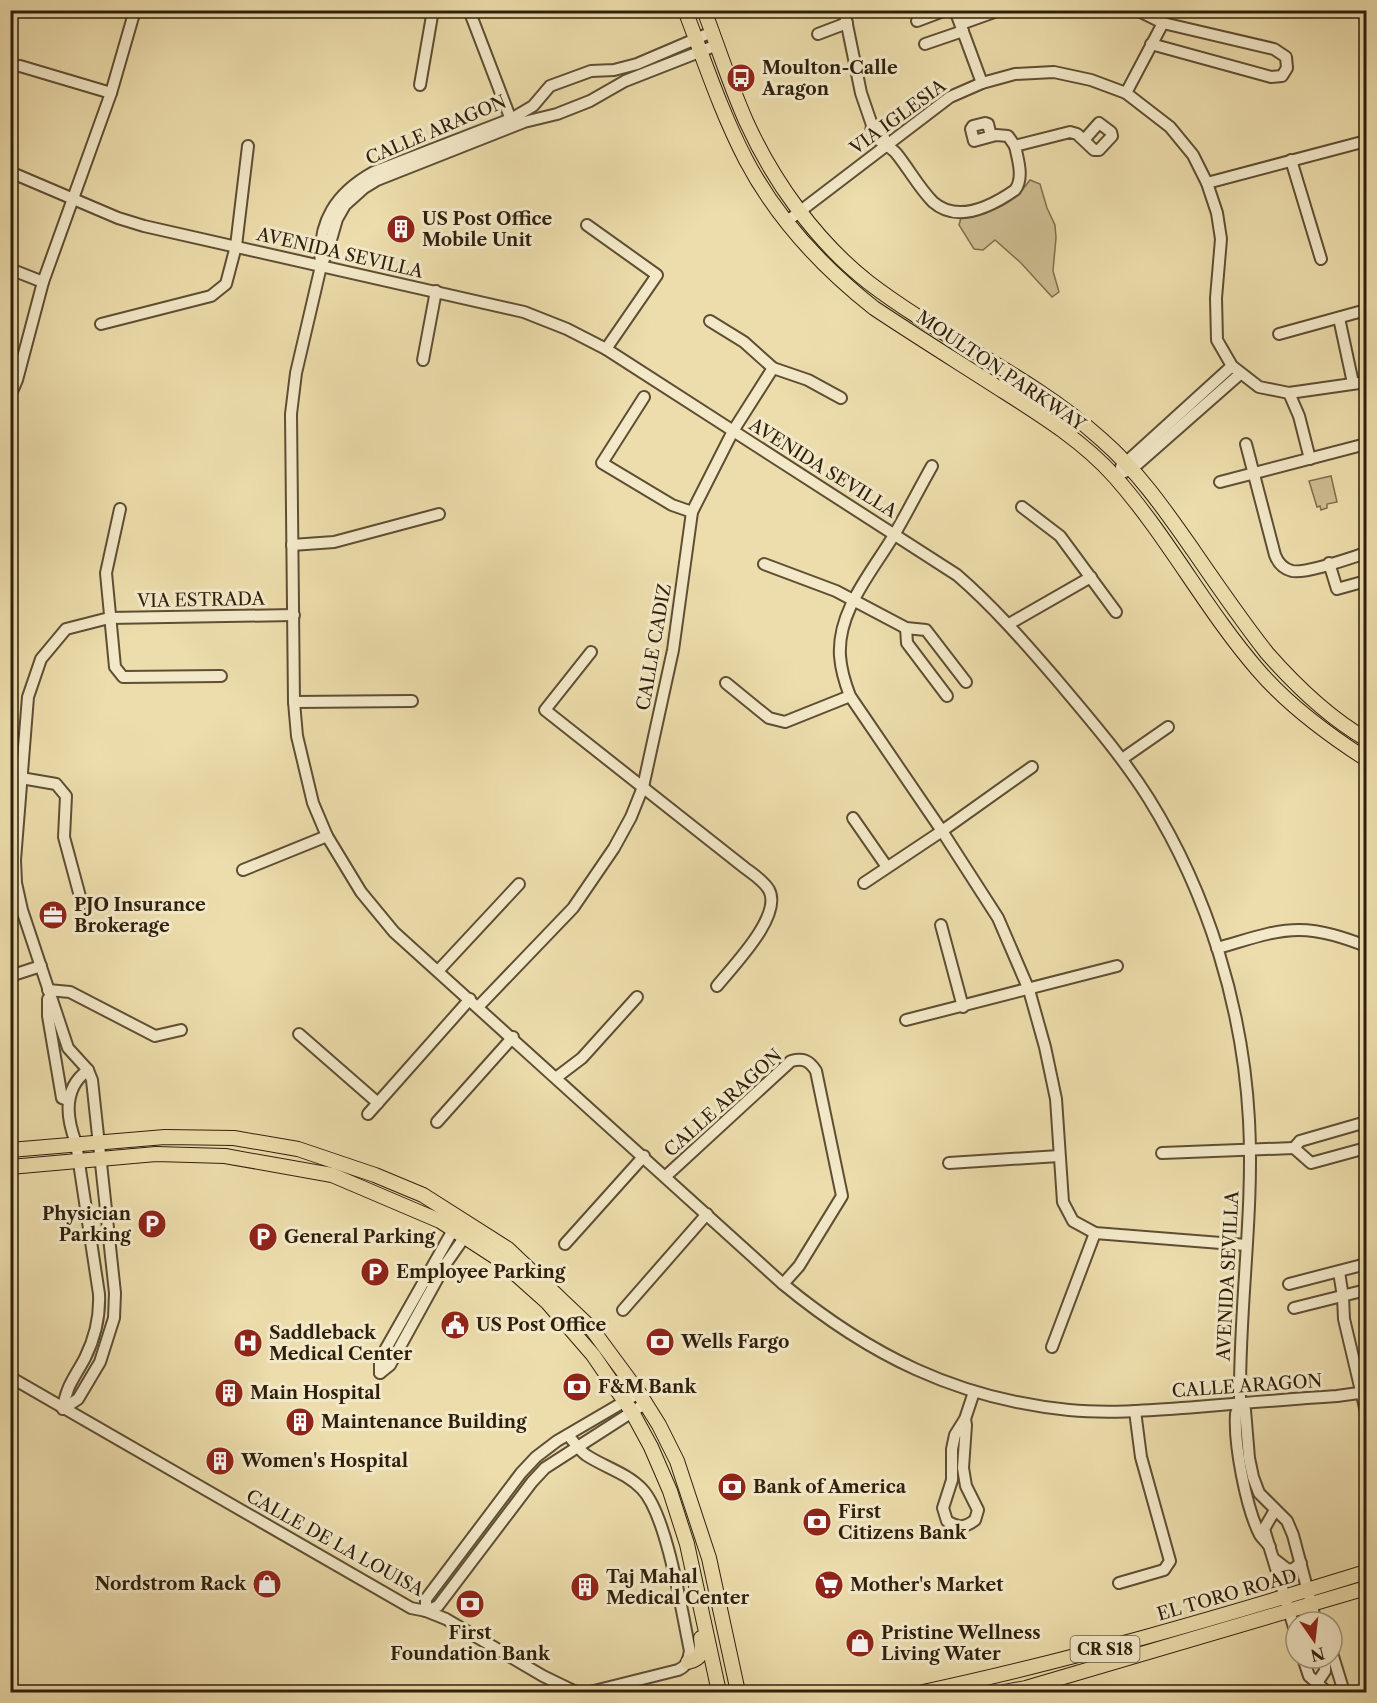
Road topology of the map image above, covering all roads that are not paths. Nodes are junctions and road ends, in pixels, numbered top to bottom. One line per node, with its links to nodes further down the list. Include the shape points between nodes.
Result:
1 (135, 10): 23 (street)
2 (433, 10): 22 (street)
3 (469, 10): 25 (street)
4 (685, 10): 19 (main road, MOULTON PARKWAY)
5 (704, 10): 16 (main road, MOULTON PARKWAY)
6 (844, 10): 12 (street)
7 (946, 10): 11 (street)
8 (955, 10): 14 (street)
9 (1000, 10): 14 (street)
10 (1137, 10): 13 (street)
11 (917, 21)
12 (847, 23): 15 (street); 30 (street, via 861,93 872,125 878,127)
13 (1162, 23): 18 (street); 18 (street, via 1274,49 1286,57 1287,68 1282,76 1271,77)
14 (962, 27): 17 (street); 21 (street)
15 (818, 34)
16 (715, 39): 19 (street, CALLE ARAGON); 36 (main road, MOULTON PARKWAY, via 746,120)
17 (926, 44)
18 (1151, 44): 24 (street)
19 (698, 45): 25 (street, CALLE ARAGON, via 590,101); 25 (street, CALLE ARAGON, via 614,70 591,71 550,86); 37 (main road, MOULTON PARKWAY, via 745,157)
20 (20, 66): 23 (street)
21 (982, 83): 24 (street, VIA IGLESIA, via 1015,74 1054,72); 30 (street, VIA IGLESIA, via 950,97)
22 (420, 85)
23 (111, 93): 35 (street)
24 (1126, 93): 34 (street, VIA IGLESIA, via 1170,127)
25 (512, 123): 41 (street, CALLE ARAGON, via 374,172 351,187 328,218 320,248)
26 (1084, 140): 26 (street, via 1099,150 1112,136 1099,123); 31 (street, via 1070,132)
27 (974, 141): 31 (street, via 1008,136)
28 (1366, 141): 32 (street)
29 (248, 146): 39 (street, AVENIDA SEVILLA)
30 (886, 146): 31 (street, via 932,200 941,207 962,212 986,207 1018,186); 36 (street, VIA IGLESIA)
31 (1016, 146)
32 (1291, 160): 34 (street); 40 (street)
33 (10, 172): 35 (street, AVENIDA SEVILLA)
34 (1207, 183): 53 (street, VIA IGLESIA, via 1221,239 1217,340)
35 (74, 200): 39 (street, AVENIDA SEVILLA, via 135,223); 43 (street)
36 (800, 211): 37 (street, VIA IGLESIA); 64 (main road, MOULTON PARKWAY, via 867,281 1055,403)
37 (786, 222): 67 (main road, MOULTON PARKWAY, via 828,268 874,308 1057,426)
38 (587, 225): 50 (street, via 657,275)
39 (236, 246): 41 (street, AVENIDA SEVILLA); 48 (street, AVENIDA SEVILLA, via 226,284 211,296)
40 (1321, 260)
41 (321, 266): 44 (street, AVENIDA SEVILLA); 74 (street, CALLE ARAGON, via 296,373 291,414)
42 (10, 269): 43 (street)
43 (43, 282): 57 (street)
44 (436, 291): 50 (street, AVENIDA SEVILLA, via 524,312); 51 (street, AVENIDA SEVILLA)
45 (1366, 310): 46 (street)
46 (1339, 318): 49 (street); 55 (street)
47 (710, 321): 52 (street, via 744,342)
48 (101, 324)
49 (1279, 334)
50 (606, 349): 60 (street, AVENIDA SEVILLA)
51 (423, 360)
52 (773, 368): 59 (street, via 808,380); 60 (street, AVENIDA SEVILLA)
53 (1236, 370): 56 (street, via 1259,387); 64 (street)
54 (1366, 382): 55 (street)
55 (1353, 383): 56 (street)
56 (1289, 393): 63 (street)
57 (10, 396)
58 (644, 397): 71 (street, via 603,463 672,505)
59 (841, 398)
60 (733, 431): 71 (street, CALLE CADIZ); 73 (street, AVENIDA SEVILLA)
61 (1246, 444): 66 (street)
62 (1366, 444): 63 (street)
63 (1310, 459): 66 (street)
64 (1129, 465): 67 (street); 95 (main road, MOULTON PARKWAY, via 1267,653 1312,699)
65 (932, 466): 73 (street, AVENIDA SEVILLA)
66 (1253, 474): 68 (street); 76 (street, via 1280,563 1297,571)
67 (1114, 476): 97 (main road, MOULTON PARKWAY, via 1259,670 1312,721)
68 (1220, 482)
69 (1022, 507): 78 (street, via 1060,536)
70 (120, 509): 83 (street, via 106,573)
71 (692, 512): 100 (street, CALLE CADIZ, via 673,650)
72 (439, 514): 74 (street, via 334,542)
73 (895, 534): 80 (street); 84 (street, AVENIDA SEVILLA, via 957,575)
74 (292, 545): 82 (street, CALLE ARAGON)
75 (1366, 553): 76 (street)
76 (1329, 563): 79 (street, via 1337,589)
77 (764, 564): 80 (street)
78 (1091, 578): 81 (street); 84 (street)
79 (1366, 581)
80 (853, 600): 85 (street); 90 (street, via 843,626 840,654)
81 (1116, 612)
82 (294, 615): 83 (street, VIA ESTRADA); 93 (street, CALLE ARAGON)
83 (109, 618): 87 (street, via 115,667 123,677); 99 (street, VIA ESTRADA, via 66,629 41,659 28,698)
84 (1009, 624): 96 (street, AVENIDA SEVILLA)
85 (906, 628): 88 (street, via 926,630); 91 (street, via 907,643)
86 (591, 652): 100 (street, via 545,710)
87 (221, 676)
88 (966, 682)
89 (726, 683): 90 (street, via 769,718 785,722)
90 (850, 696): 102 (street)
91 (947, 696)
92 (412, 700): 93 (street)
93 (294, 702): 103 (street, CALLE ARAGON, via 304,769)
94 (1168, 727): 96 (street)
95 (1366, 739)
96 (1122, 759): 111 (street, AVENIDA SEVILLA, via 1173,844)
97 (1366, 759)
98 (1032, 767): 102 (street)
99 (21, 778): 108 (street, via 56,784 66,796 64,837); 112 (street, VIA ESTRADA, via 16,884)
100 (643, 787): 116 (street, via 770,891 772,907 765,926); 120 (street, CALLE CADIZ, via 614,848 573,908)
101 (853, 818): 104 (street)
102 (942, 831): 104 (street); 118 (street, via 998,918)
103 (327, 836): 105 (street); 114 (street, CALLE ARAGON, via 361,892 394,932)
104 (887, 867): 106 (street)
105 (243, 870)
106 (864, 883)
107 (519, 884): 114 (street)
108 (82, 904)
109 (941, 925): 121 (street)
110 (1366, 946): 111 (street, via 1300,930 1272,933)
111 (1217, 948): 138 (street, AVENIDA SEVILLA, via 1240,1044)
112 (41, 966): 115 (street); 117 (street, VIA ESTRADA)
113 (1116, 966): 118 (street)
114 (438, 971): 120 (street, CALLE ARAGON)
115 (10, 975)
116 (717, 986)
117 (48, 990): 123 (street, via 70,992 155,1036); 126 (street, VIA ESTRADA, via 68,1048); 128 (street, VIA ESTRADA, via 48,1016 62,1098)
118 (1029, 990): 121 (street); 141 (street, via 1056,1099)
119 (637, 997): 127 (street, via 582,1058)
120 (474, 1003): 125 (street, CALLE ARAGON); 129 (street)
121 (963, 1007): 122 (street)
122 (906, 1020)
123 (181, 1030)
124 (299, 1034): 129 (street)
125 (513, 1037): 127 (street, CALLE ARAGON); 131 (street)
126 (88, 1070): 128 (street, via 75,1082); 133 (street)
127 (557, 1077): 140 (street, CALLE ARAGON)
128 (68, 1100): 134 (street, VIA ESTRADA)
129 (378, 1103): 130 (street)
130 (368, 1114)
131 (437, 1122)
132 (1366, 1122): 135 (street, via 1300,1140)
133 (98, 1141): 134 (main road); 142 (street); 148 (main road, via 234,1138 298,1149 423,1195)
134 (76, 1143): 137 (main road); 143 (street, VIA ESTRADA)
135 (1294, 1148): 136 (street, via 1311,1163); 138 (street)
136 (1366, 1148)
137 (10, 1150)
138 (1249, 1150): 139 (street); 151 (street, AVENIDA SEVILLA)
139 (1162, 1153)
140 (644, 1156): 146 (street, CALLE ARAGON); 150 (street, CALLE ARAGON)
141 (1059, 1156): 144 (street); 149 (street, via 1063,1202 1073,1221)
142 (100, 1159): 143 (main road); 148 (main road, via 156,1154 225,1156 332,1174); 167 (street, via 114,1318 100,1362 78,1399)
143 (79, 1161): 145 (main road); 167 (street, VIA ESTRADA, via 100,1313 86,1356 65,1392)
144 (949, 1163)
145 (10, 1167)
146 (666, 1176): 147 (street, CALLE ARAGON); 154 (street, CALLE ARAGON, via 791,1061 811,1063 816,1071 842,1196 799,1266)
147 (707, 1214): 154 (street, CALLE ARAGON); 159 (street)
148 (463, 1228): 148 (street, via 380,1359 380,1373 390,1365); 164 (main road, via 508,1249 591,1328); 166 (main road, via 547,1302 593,1356)
149 (1095, 1233): 151 (street); 160 (street)
150 (565, 1244)
151 (1246, 1245): 165 (street, AVENIDA SEVILLA)
152 (1366, 1264): 153 (street)
153 (1339, 1272): 155 (street); 157 (street)
154 (783, 1284): 162 (street, CALLE ARAGON, via 836,1326 884,1354)
155 (1289, 1284)
156 (1366, 1290): 157 (street)
157 (1343, 1296): 158 (street); 163 (street, via 1344,1319)
158 (1294, 1308)
159 (623, 1310)
160 (1052, 1347)
161 (10, 1377): 167 (street, CALLE DE LA LOUISA)
162 (974, 1392): 168 (street, CALLE ARAGON, via 1070,1410); 170 (street)
163 (1364, 1392): 165 (street, CALLE ARAGON); 169 (street)
164 (643, 1398): 166 (street); 195 (main road, via 677,1461 691,1499 709,1558)
165 (1240, 1403): 168 (street, CALLE ARAGON); 173 (street, AVENIDA SEVILLA, via 1245,1410 1253,1478 1259,1493); 174 (street, AVENIDA SEVILLA, via 1236,1413 1241,1467 1261,1537)
166 (628, 1406): 171 (street); 172 (street); 185 (main road, via 651,1447 676,1508)
167 (63, 1408): 184 (street, CALLE DE LA LOUISA, via 411,1608)
168 (1135, 1411): 178 (street, via 1141,1456 1170,1561 1164,1570)
169 (1366, 1412)
170 (964, 1419): 170 (street, via 955,1435 952,1480 943,1508 947,1521 959,1527 975,1520 978,1510 966,1486 963,1468)
171 (568, 1435): 172 (street); 184 (street, via 543,1451 521,1473 426,1599)
172 (577, 1446): 184 (street, via 532,1482 438,1606); 186 (street, via 585,1455 636,1484 655,1507 690,1651)
173 (1275, 1510): 174 (street, via 1264,1526); 176 (street, AVENIDA SEVILLA, via 1287,1521)
174 (1270, 1547): 175 (street, AVENIDA SEVILLA)
175 (1274, 1559): 176 (street, via 1293,1570); 181 (street, AVENIDA SEVILLA)
176 (1301, 1563): 180 (street, AVENIDA SEVILLA)
177 (1366, 1572): 180 (main road, EL TORO ROAD / CR S18)
178 (1119, 1583)
179 (1366, 1588): 180 (main road, EL TORO ROAD / CR S18)
180 (1310, 1597): 181 (main road, EL TORO ROAD / CR S18); 183 (street, AVENIDA SEVILLA)
181 (1287, 1604): 182 (street, AVENIDA SEVILLA); 196 (main road, EL TORO ROAD / CR S18); 197 (main road, EL TORO ROAD / CR S18)
182 (1289, 1610)
183 (1313, 1610)
184 (426, 1611): 192 (street, CALLE DE LA LOUISA)
185 (701, 1613): 186 (main road, via 703,1651); 187 (main road)
186 (686, 1664): 187 (main road); 193 (street)
187 (714, 1670): 194 (main road)
188 (1307, 1670): 191 (street)
189 (1325, 1670): 191 (street)
190 (1337, 1670): 199 (street)
191 (1317, 1683): 198 (street)
192 (576, 1692)
193 (590, 1692)
194 (719, 1692)
195 (738, 1692)
196 (923, 1692)
197 (1005, 1692)
198 (1327, 1692)
199 (1344, 1692)

